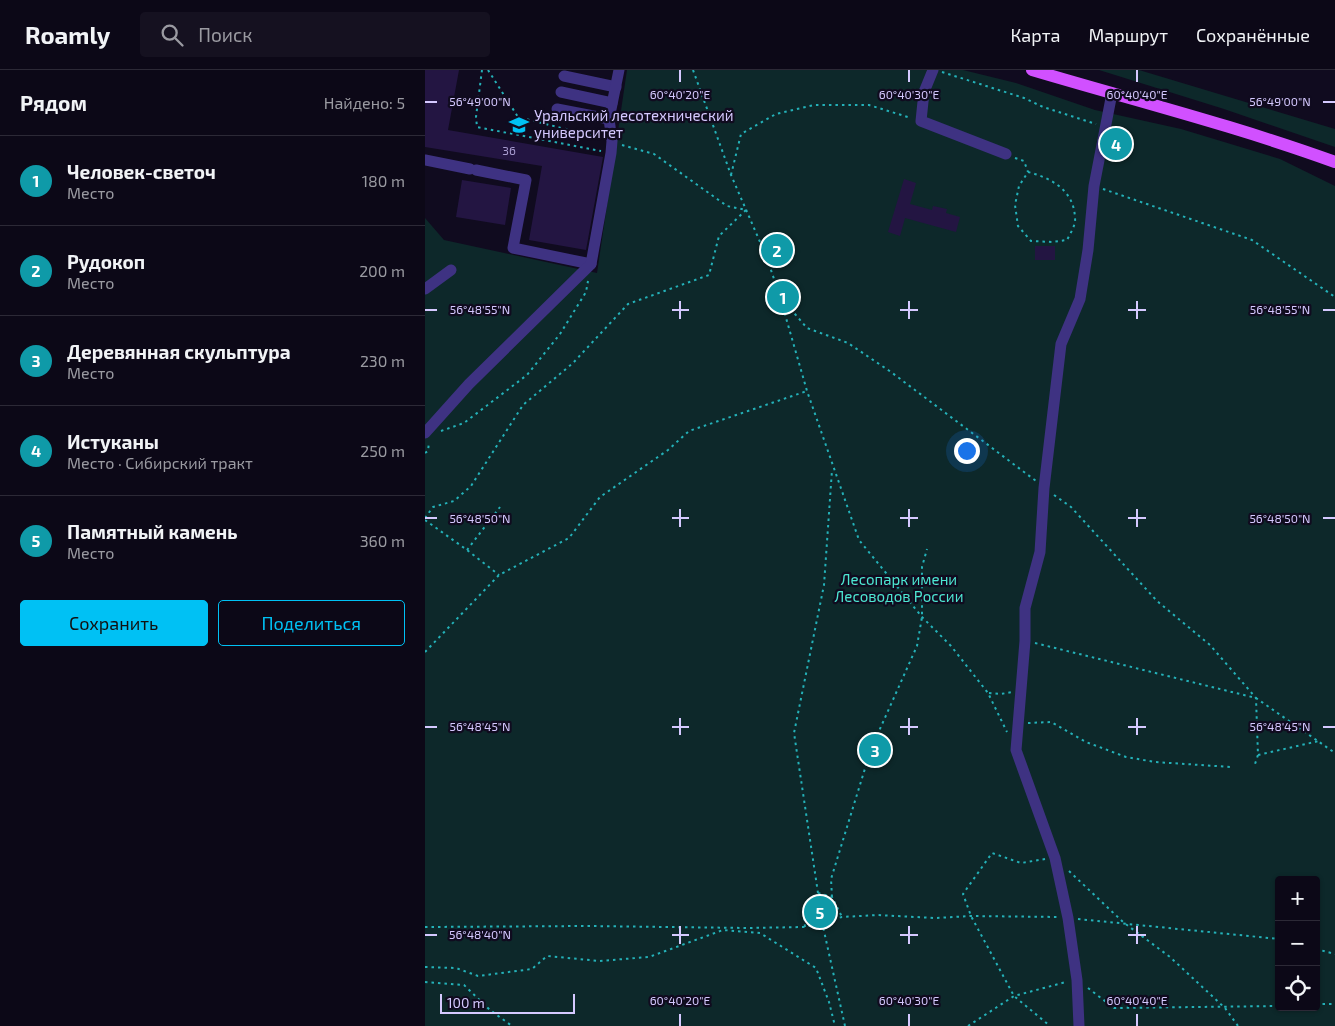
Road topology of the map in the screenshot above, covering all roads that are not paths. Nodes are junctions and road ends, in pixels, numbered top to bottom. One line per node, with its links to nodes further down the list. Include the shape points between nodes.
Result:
1 (619, 70): 5 (street)
2 (934, 70): 11 (street, via 924,92 921,121)
3 (1032, 70): 7 (main road)
4 (564, 76): 5 (street)
5 (616, 87): 8 (street)
6 (561, 92): 8 (street)
7 (1112, 93): 13 (main road); 18 (street, via 1094,186 1080,299 1061,344 1040,552 1025,608 1016,750 1055,858 1077,980)
8 (612, 103): 10 (street)
9 (557, 109): 10 (street)
10 (609, 119): 14 (street, via 612,147)
11 (1006, 154)
12 (425, 160): 14 (street, via 526,180 513,248)
13 (1335, 162)
14 (591, 264): 17 (street, via 469,384)
15 (451, 270): 16 (street)
16 (425, 289)
17 (430, 435)
18 (1079, 1026)

